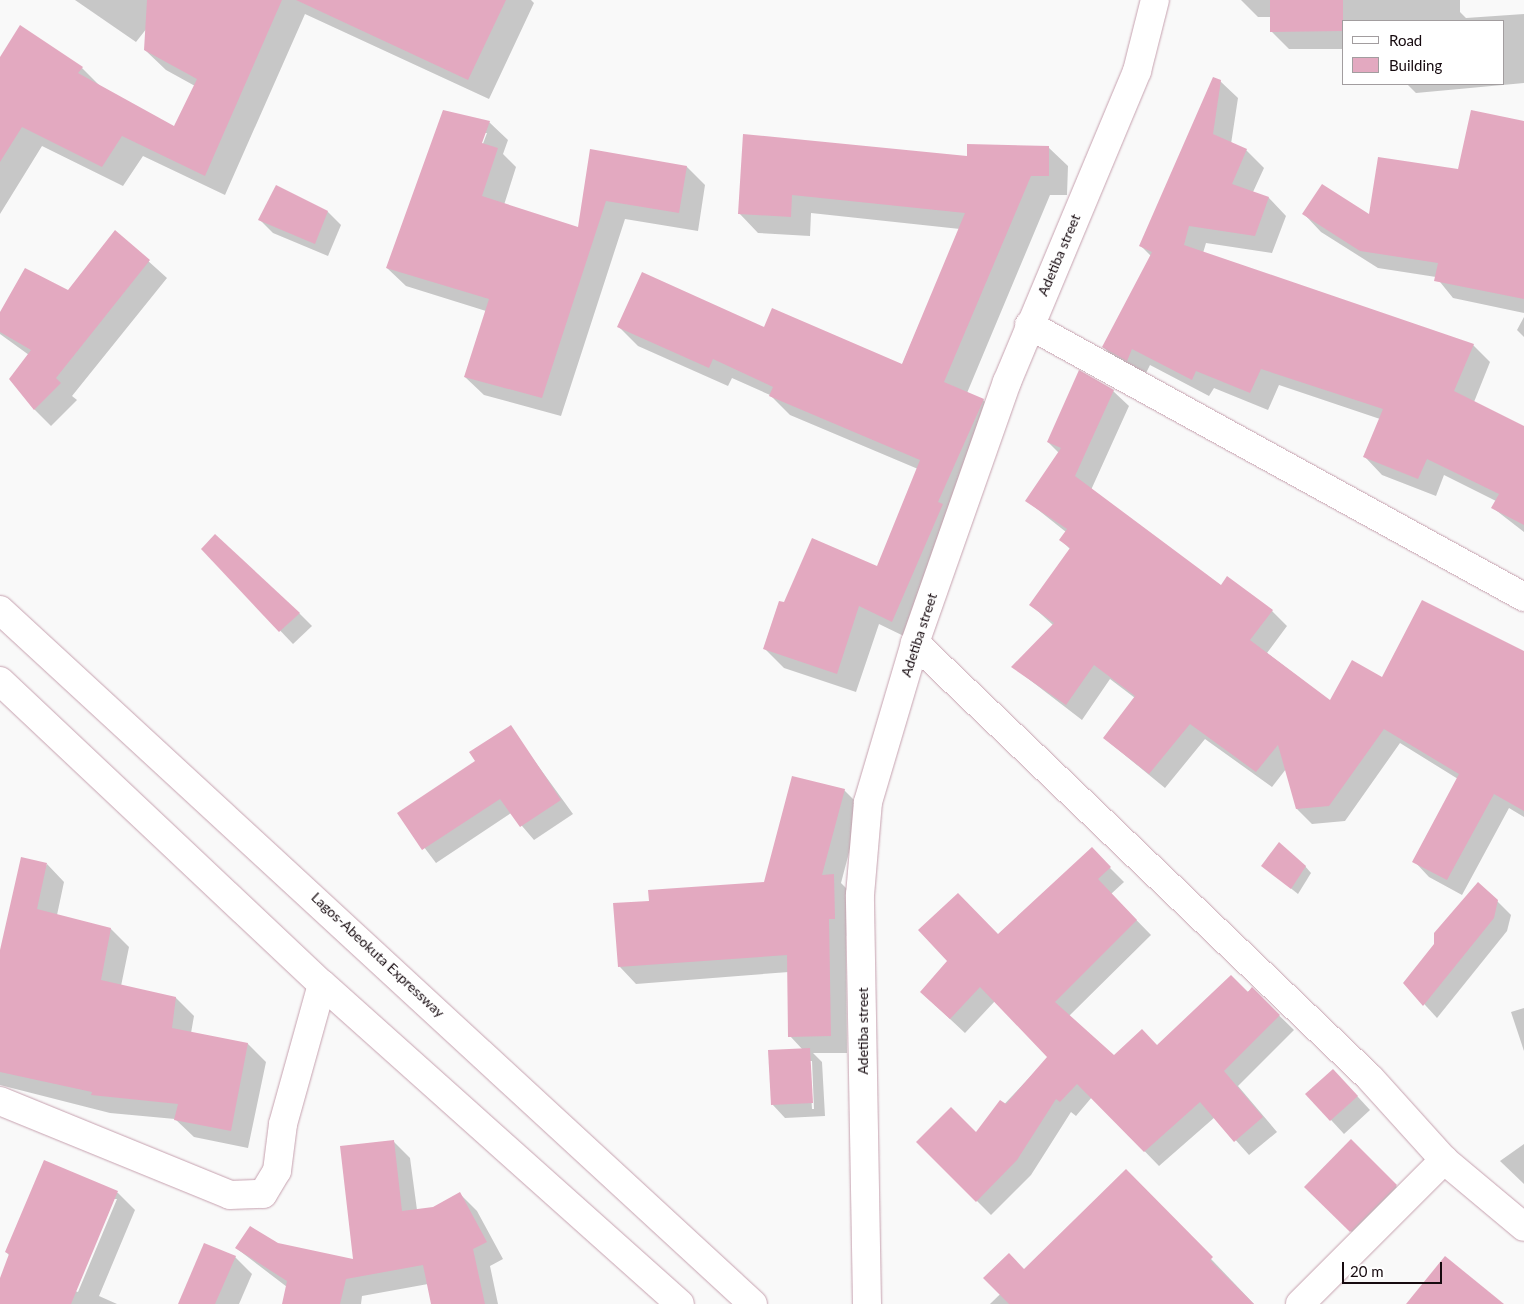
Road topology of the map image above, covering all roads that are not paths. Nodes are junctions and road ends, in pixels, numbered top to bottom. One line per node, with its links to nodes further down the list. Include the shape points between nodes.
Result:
1 (1155, 0): 2 (main road, Adetiba street, via 1137,70)
2 (1029, 325): 3 (main road); 5 (main road, Adetiba street)
3 (1524, 597)
4 (0, 610): 12 (main road, Lagos-Abeokuta Expressway)
5 (915, 643): 9 (main road, via 1370,1078); 13 (main road, Adetiba street, via 868,802 860,894)
6 (0, 680): 7 (main road)
7 (322, 984): 8 (main road, via 284,1124 277,1172 263,1194 230,1195); 11 (main road)
8 (0, 1102)
9 (1444, 1160): 10 (main road); 14 (main road)
10 (1524, 1227)
11 (680, 1304)
12 (753, 1304)
13 (866, 1304)
14 (1300, 1304)

